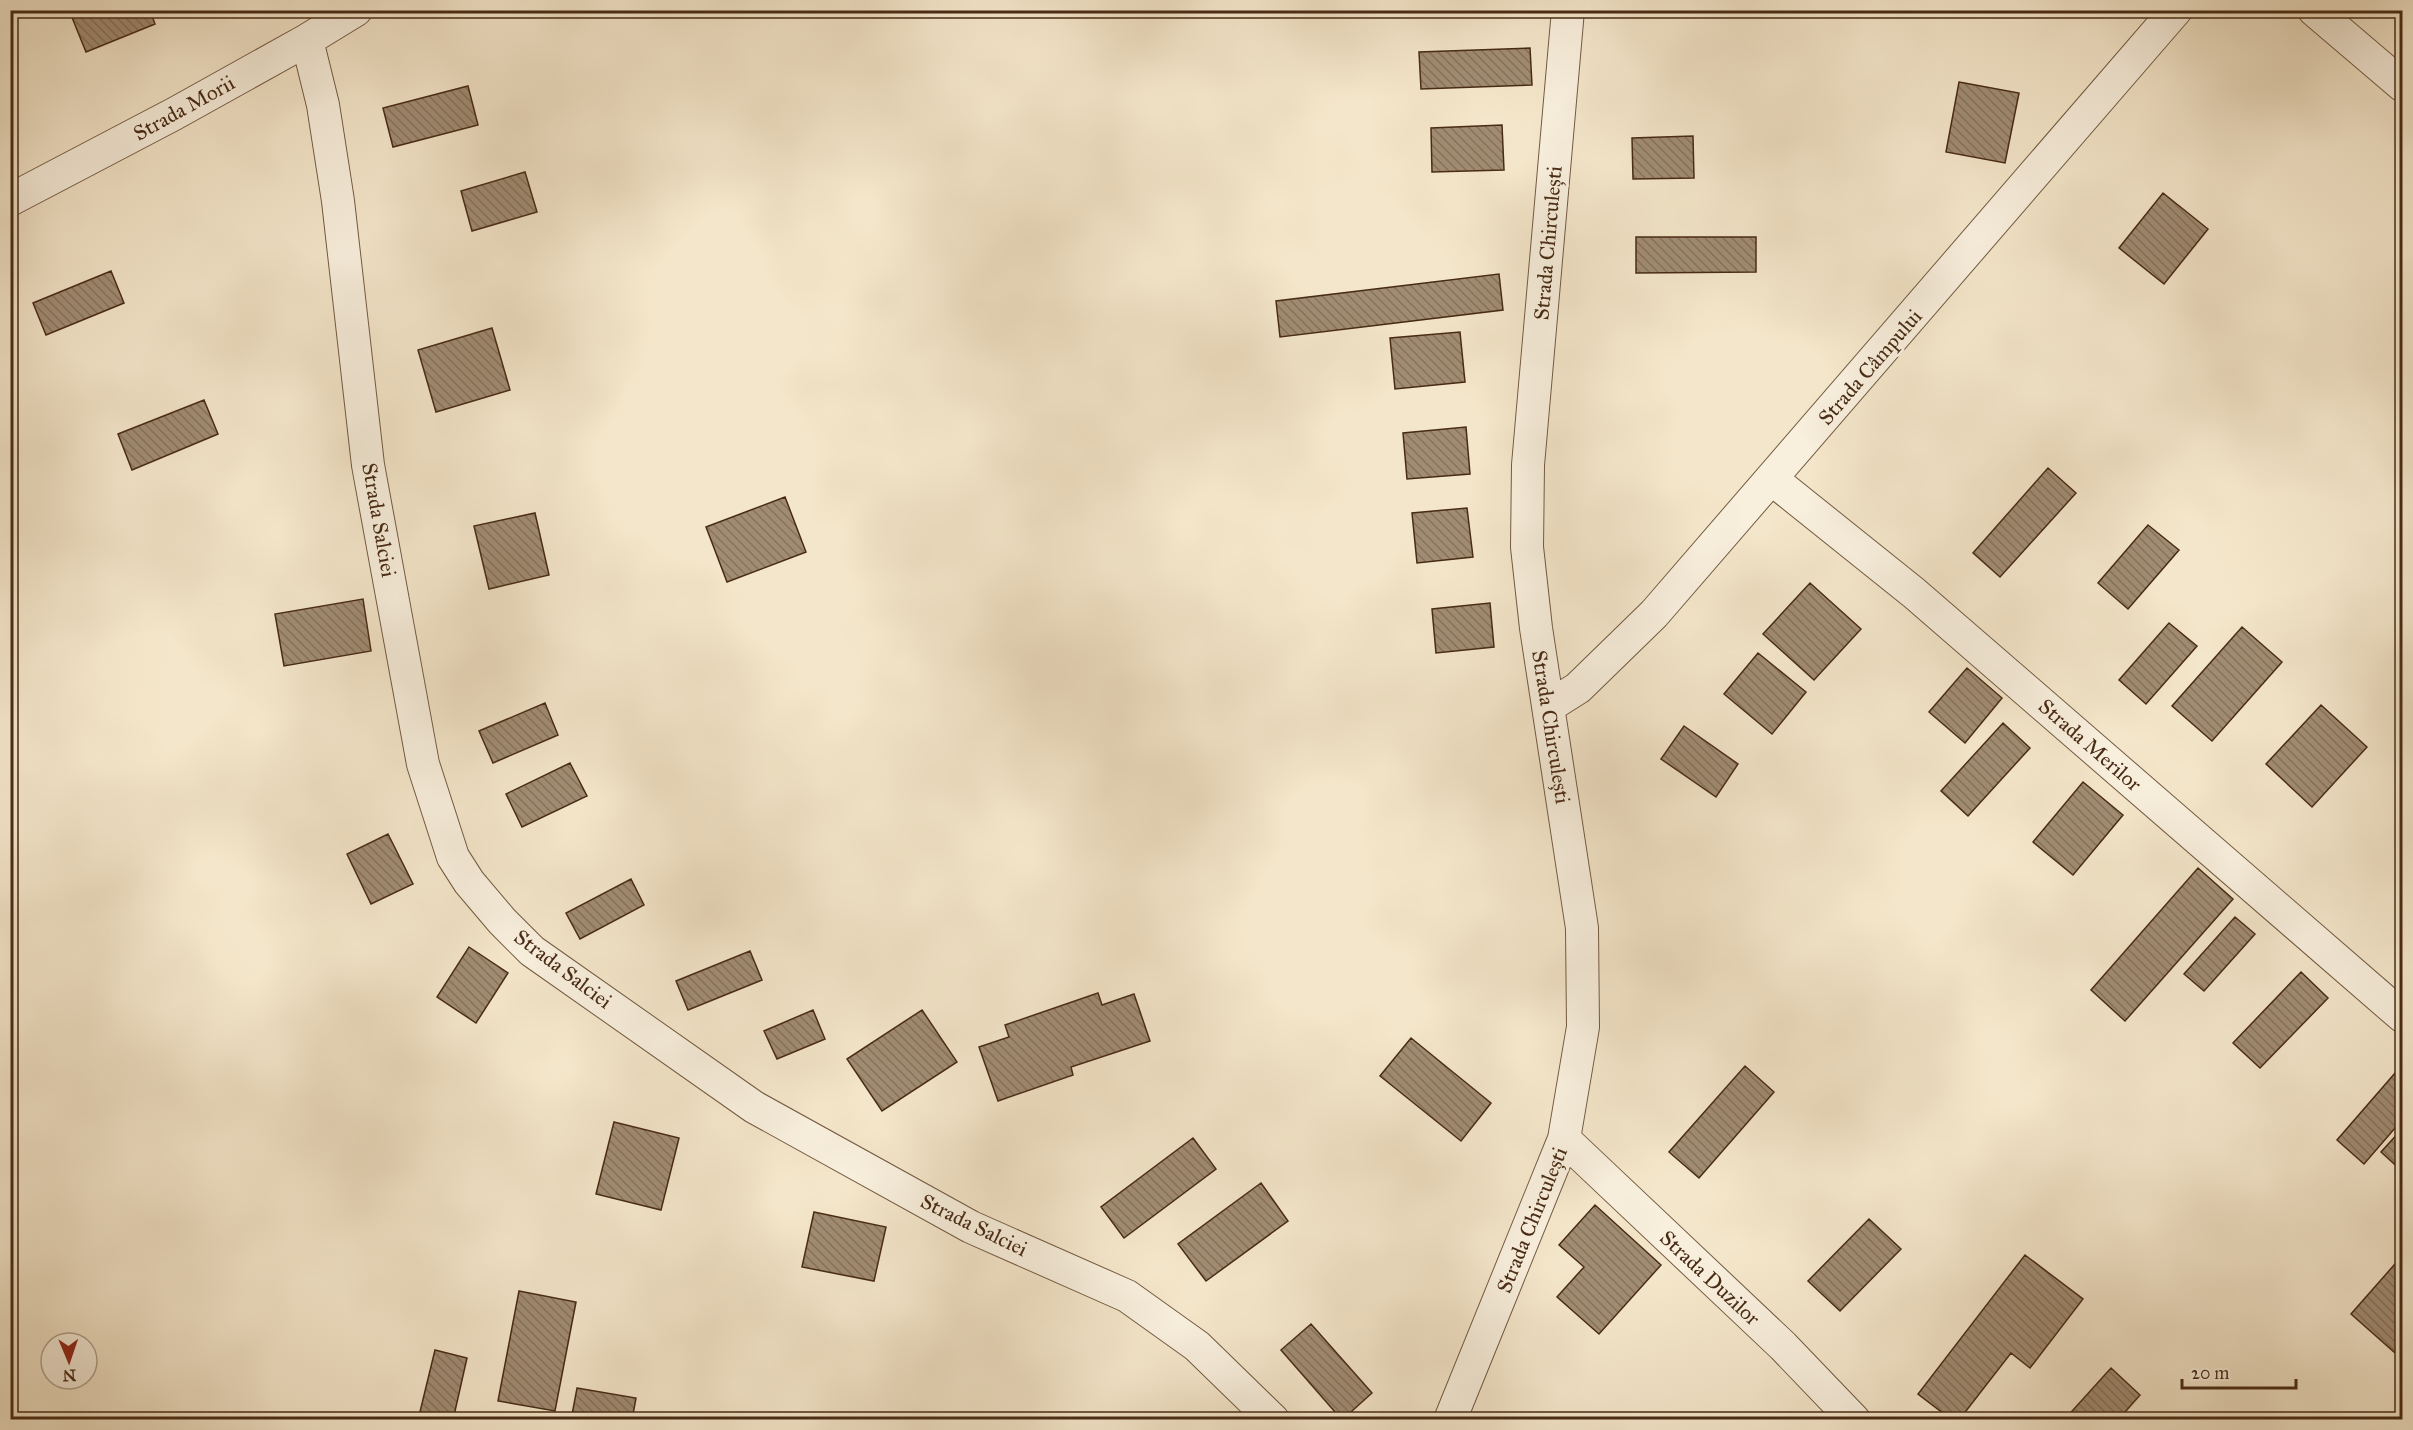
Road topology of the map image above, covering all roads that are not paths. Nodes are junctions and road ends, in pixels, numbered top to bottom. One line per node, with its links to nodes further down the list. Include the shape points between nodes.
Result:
1 (356, 10): 5 (street, Strada Morii)
2 (1568, 10): 9 (street, Strada Chirculești, via 1528,465 1527,547)
3 (2176, 10): 8 (street, Strada Câmpului)
4 (2314, 10): 6 (street)
5 (307, 40): 7 (street, Strada Morii); 12 (street, Strada Salciei, via 323,105 338,201 368,465 423,764 453,857 469,882 532,951 754,1107 970,1227 1126,1296 1197,1346)
6 (2403, 85)
7 (10, 200)
8 (1773, 480): 9 (street, Strada Câmpului, via 1654,614 1578,688); 10 (street, Strada Merilor, via 1923,600)
9 (1548, 707): 11 (street, Strada Chirculești, via 1582,928 1583,1027)
10 (2403, 1016)
11 (1564, 1139): 13 (street, Strada Chirculești); 14 (street, Strada Duzilor, via 1783,1346)
12 (1273, 1419)
13 (1450, 1419)
14 (1854, 1419)

